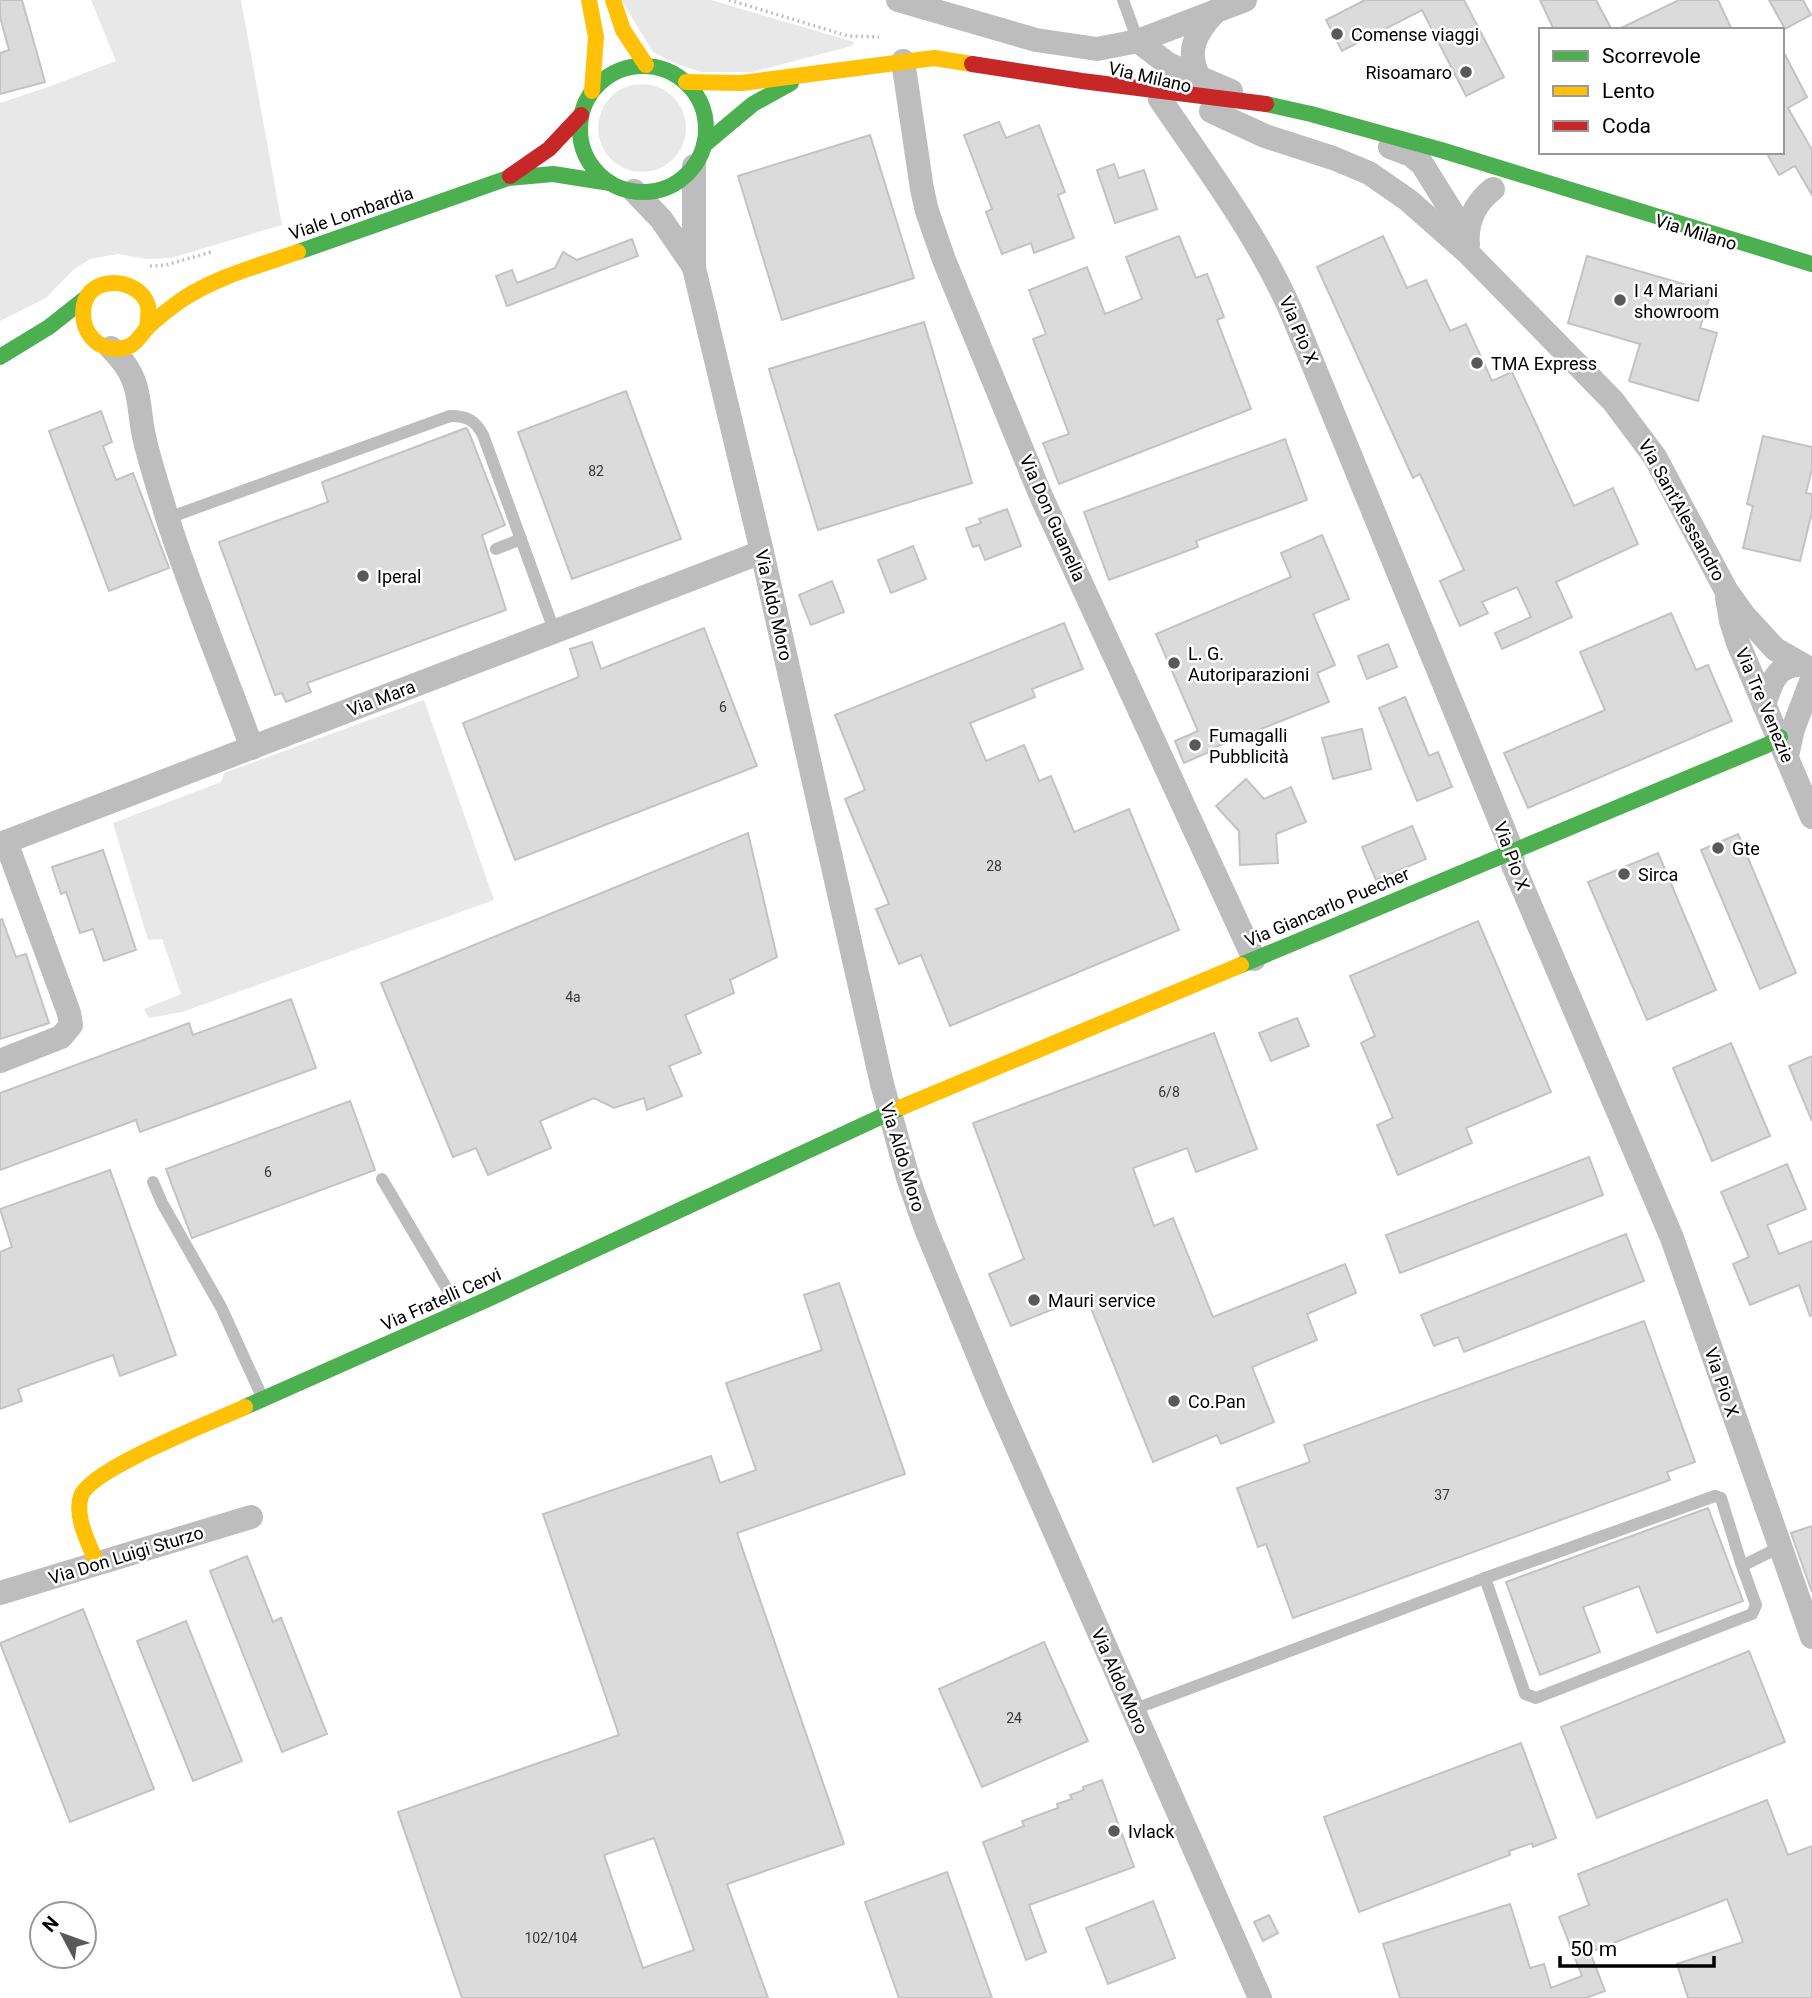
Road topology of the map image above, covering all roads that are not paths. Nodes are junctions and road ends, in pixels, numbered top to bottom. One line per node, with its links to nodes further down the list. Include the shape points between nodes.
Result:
1 (589, 0): 14 (main road, via 596,45)
2 (613, 0): 9 (main road, via 623,30)
3 (898, 0): 7 (street, via 1080,48 1107,48)
4 (1123, 0): 7 (lane)
5 (1245, 0): 6 (street)
6 (1215, 12): 7 (street); 11 (street, via 1192,48)
7 (1147, 37): 11 (street, via 1160,58)
8 (903, 61): 10 (main road); 12 (main road, via 954,60); 51 (street, Via Don Guanella, via 919,175 944,260 1041,496)
9 (646, 65): 13 (main road, via 668,70); 14 (main road, via 626,67)
10 (809, 74): 13 (main road, via 731,83); 22 (main road, via 753,104)
11 (1200, 79): 16 (street)
12 (1082, 81): 15 (main road, Via Milano); 16 (main road, Via Milano)
13 (686, 82): 22 (main road, via 704,111 706,128)
14 (592, 90): 19 (main road)
15 (1160, 99): 17 (main road, Via Milano); 50 (street, Via Pio X, via 1247,228 1283,292)
16 (1274, 106): 18 (main road, Via Milano)
17 (1211, 111): 20 (main road, Via Milano); 28 (street, via 1254,132 1370,173)
18 (1311, 114): 23 (street, via 1355,136 1405,152); 29 (main road, Via Milano)
19 (581, 115): 24 (main road, Viale Lombardia, via 549,149); 25 (main road, via 584,154)
20 (1345, 146)
21 (1372, 153): 23 (main road)
22 (699, 155): 27 (main road, via 682,178 667,187); 30 (street, Via Aldo Moro)
23 (1436, 172): 28 (street)
24 (508, 178): 25 (main road, Viale Lombardia, via 553,174); 31 (main road, Viale Lombardia)
25 (610, 183): 27 (main road)
26 (1489, 188): 28 (street, via 1474,211)
27 (634, 191): 30 (street, Via Aldo Moro, via 661,219)
28 (1468, 244): 42 (street, Via Sant'Alessandro, via 1635,428 1678,497)
29 (1812, 264)
30 (694, 268): 41 (street, Via Aldo Moro)
31 (207, 284): 32 (main road); 34 (main road)
32 (136, 287): 33 (main road, via 104,283); 34 (main road, via 149,310)
33 (87, 297): 35 (main road, via 82,318 85,329); 36 (main road)
34 (144, 332): 35 (main road, via 128,347); 37 (street)
35 (101, 343): 36 (main road, via 68,338); 37 (street, via 125,362)
36 (4, 355)
37 (140, 397): 38 (street, via 145,443)
38 (168, 519): 39 (lane, via 450,416 465,416 477,424); 47 (street)
39 (521, 539): 40 (lane); 43 (lane)
40 (496, 549)
41 (762, 552): 43 (street, Via Mara); 53 (street, Via Aldo Moro)
42 (1726, 590): 44 (street, Via Sant'Alessandro, via 1775,649); 45 (street, Via Tre Venezie, via 1734,632)
43 (554, 630): 47 (street, Via Mara)
44 (1808, 671): 45 (street, via 1786,667 1776,675); 46 (street, via 1793,729)
45 (1764, 705): 46 (street, Via Tre Venezie)
46 (1783, 747): 48 (street, Via Tre Venezie); 50 (main road, Via Giancarlo Puecher, via 1767,745)
47 (252, 748): 49 (street, Via Mara)
48 (1812, 817)
49 (3, 843): 52 (street, via 71,1025 61,1037)
50 (1512, 850): 51 (main road, Via Giancarlo Puecher); 59 (street, Via Pio X, via 1513,865 1672,1238)
51 (1254, 959): 53 (main road, Via Giancarlo Puecher)
52 (0, 1061)
53 (888, 1112): 56 (main road, Via Fratelli Cervi); 65 (street, Via Aldo Moro, via 926,1229)
54 (382, 1179): 56 (lane)
55 (153, 1182): 57 (lane, via 221,1307)
56 (460, 1311): 57 (main road, Via Fratelli Cervi)
57 (263, 1400): 60 (main road, Via Fratelli Cervi, via 143,1453 86,1484 79,1511)
58 (251, 1517): 60 (street, Via Don Luigi Sturzo)
59 (1780, 1547): 61 (lane); 64 (street, Via Pio X)
60 (97, 1563): 63 (street, Via Don Luigi Sturzo)
61 (1742, 1566): 62 (lane, via 1721,1498 1715,1496); 62 (lane, via 1756,1605 1752,1614 1535,1698 1525,1694)
62 (1485, 1578): 65 (lane)
63 (0, 1593)
64 (1812, 1637)
65 (1132, 1710): 66 (street, Via Aldo Moro)
66 (1261, 1998)

